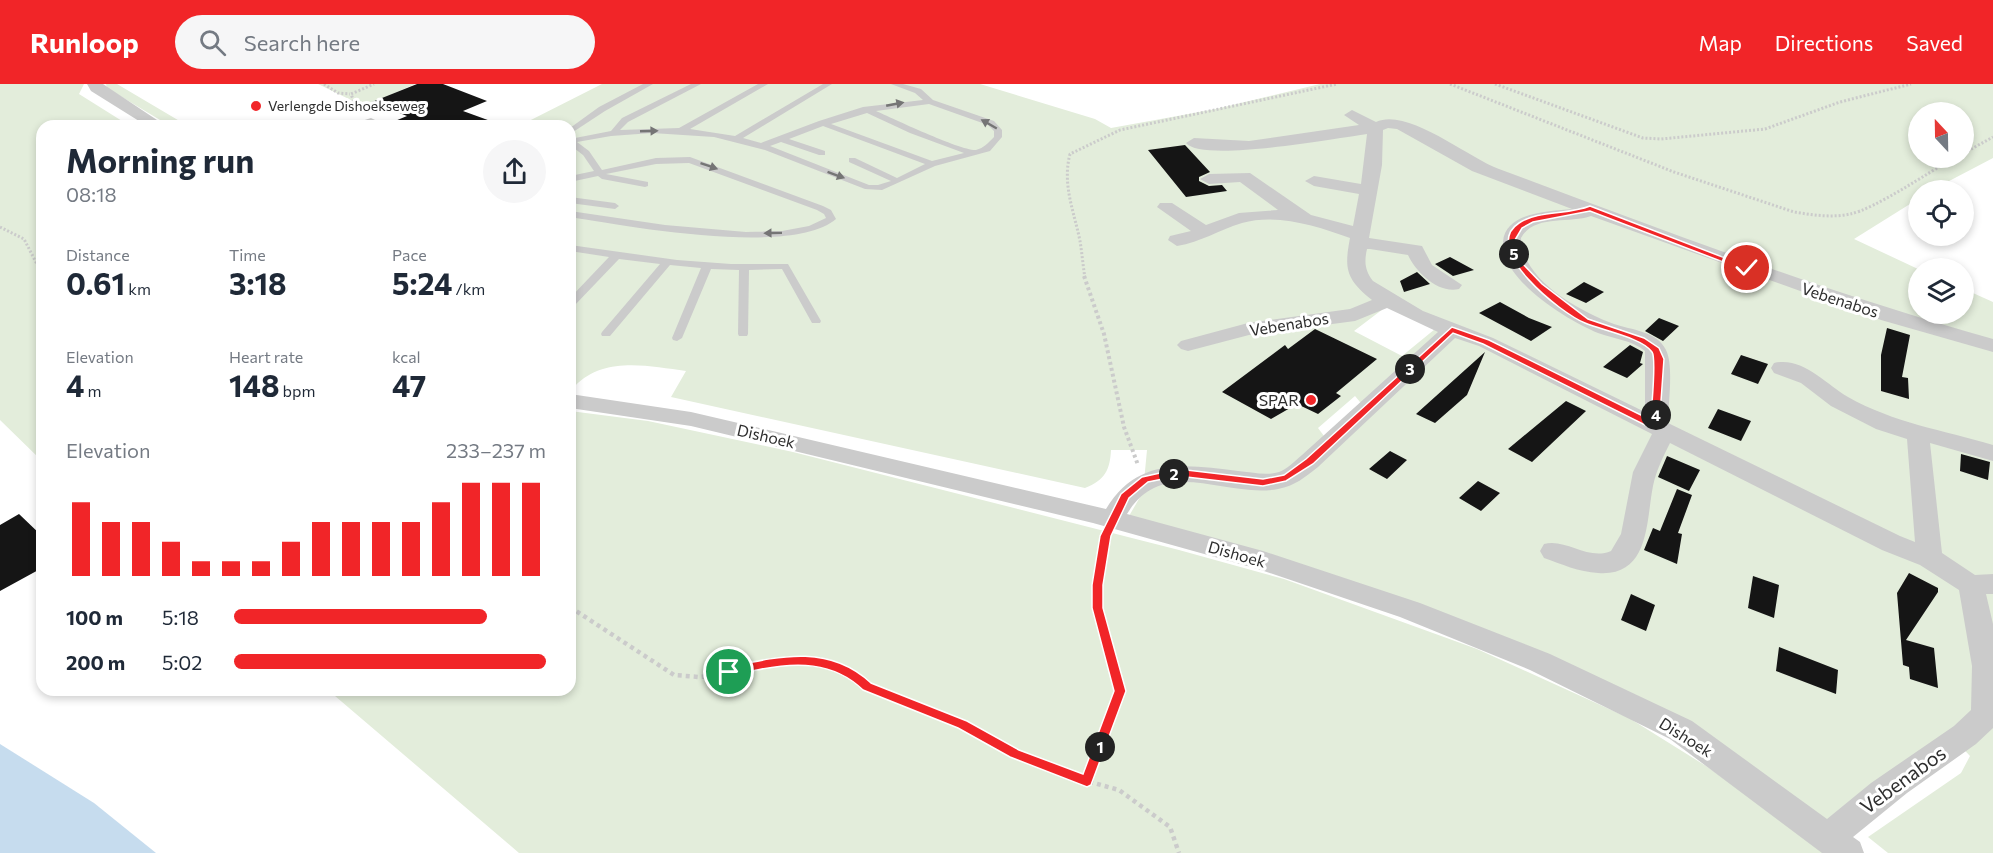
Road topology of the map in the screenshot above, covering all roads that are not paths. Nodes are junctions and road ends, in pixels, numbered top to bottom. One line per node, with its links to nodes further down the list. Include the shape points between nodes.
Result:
1 (95, 84): 10 (street)
2 (649, 84): 12 (lane)
3 (697, 84): 15 (lane, via 625,120)
4 (764, 84): 14 (lane)
5 (828, 84): 16 (lane)
6 (895, 84): 7 (lane, via 918,91)
7 (930, 102): 8 (lane, one-way to 7); 24 (lane, one-way to 7, via 994,143 998,130 991,123)
8 (866, 109): 11 (lane); 24 (lane)
9 (1352, 115): 13 (street)
10 (148, 120)
11 (822, 123): 17 (lane); 27 (lane)
12 (576, 128)
13 (1375, 128): 19 (street, Vebenabos, via 1249,146); 34 (street, Vebenabos); 38 (street, Vebenabos, via 1386,123 1401,124 1478,167)
14 (682, 130): 15 (lane, one-way to 14); 16 (lane)
15 (614, 132): 18 (lane)
16 (736, 139): 21 (lane)
17 (782, 139): 21 (lane); 23 (lane)
18 (576, 140)
19 (1194, 143)
20 (576, 146): 28 (lane, via 586,153)
21 (759, 147): 31 (lane, one-way to 31, via 868,187 879,188)
22 (644, 153): 26 (lane)
23 (822, 153)
24 (973, 153): 27 (lane)
25 (852, 160): 31 (lane)
26 (656, 161): 28 (lane); 39 (lane, one-way to 39, via 690,160 705,164 820,208 831,219 808,230 732,234)
27 (932, 164): 31 (lane)
28 (598, 173): 29 (lane); 33 (lane)
29 (576, 178)
30 (1209, 179): 40 (street, via 1244,177 1289,209)
31 (897, 181)
32 (1314, 181): 34 (street)
33 (645, 184)
34 (1370, 191): 43 (street, Vebenabos)
35 (576, 201): 36 (lane)
36 (615, 206)
37 (1166, 207): 41 (street)
38 (1590, 209): 58 (street, Vebenabos, via 1802,288); 61 (street, via 1531,220 1519,226 1512,240 1513,252 1520,266 1560,304 1586,321 1655,348 1660,359 1655,391)
39 (576, 215)
40 (1310, 218): 41 (street, via 1242,217); 43 (street)
41 (1206, 233): 42 (street)
42 (1177, 240)
43 (1358, 240): 49 (street, via 1415,250 1424,268); 51 (street, Vebenabos, via 1355,261 1359,276)
44 (576, 251): 45 (lane)
45 (616, 256): 46 (lane); 50 (lane)
46 (666, 264): 47 (lane); 54 (lane)
47 (707, 266): 48 (lane); 56 (lane)
48 (744, 268): 52 (lane, via 785,266); 55 (lane)
49 (1452, 285)
50 (576, 297)
51 (1388, 300): 53 (street, Vebenabos); 57 (street, Vebenabos, via 1355,315 1248,329)
52 (816, 321)
53 (1452, 330): 61 (street, Vebenabos, via 1486,342); 64 (street, via 1310,461 1286,478 1263,482 1178,473 1145,480 1125,496)
54 (606, 334)
55 (743, 334)
56 (677, 338)
57 (1188, 345)
58 (1993, 346)
59 (1782, 368): 62 (street, via 1809,378 1839,401 1884,424)
60 (576, 402): 64 (street, Dishoek, via 690,418)
61 (1660, 429): 65 (street, via 1640,489 1638,516 1627,552 1619,561 1597,564); 66 (street, Vebenabos)
62 (1918, 435): 63 (street, via 1938,436); 66 (street)
63 (1993, 453)
64 (1112, 519): 68 (street, Dishoek, via 1263,561 1410,610 1540,662 1681,730)
65 (1553, 551)
66 (1929, 558): 67 (street, Vebenabos)
67 (1982, 585): 68 (street, Vebenabos, via 1989,677 1986,713 1962,738 1844,823)
68 (1839, 845)

